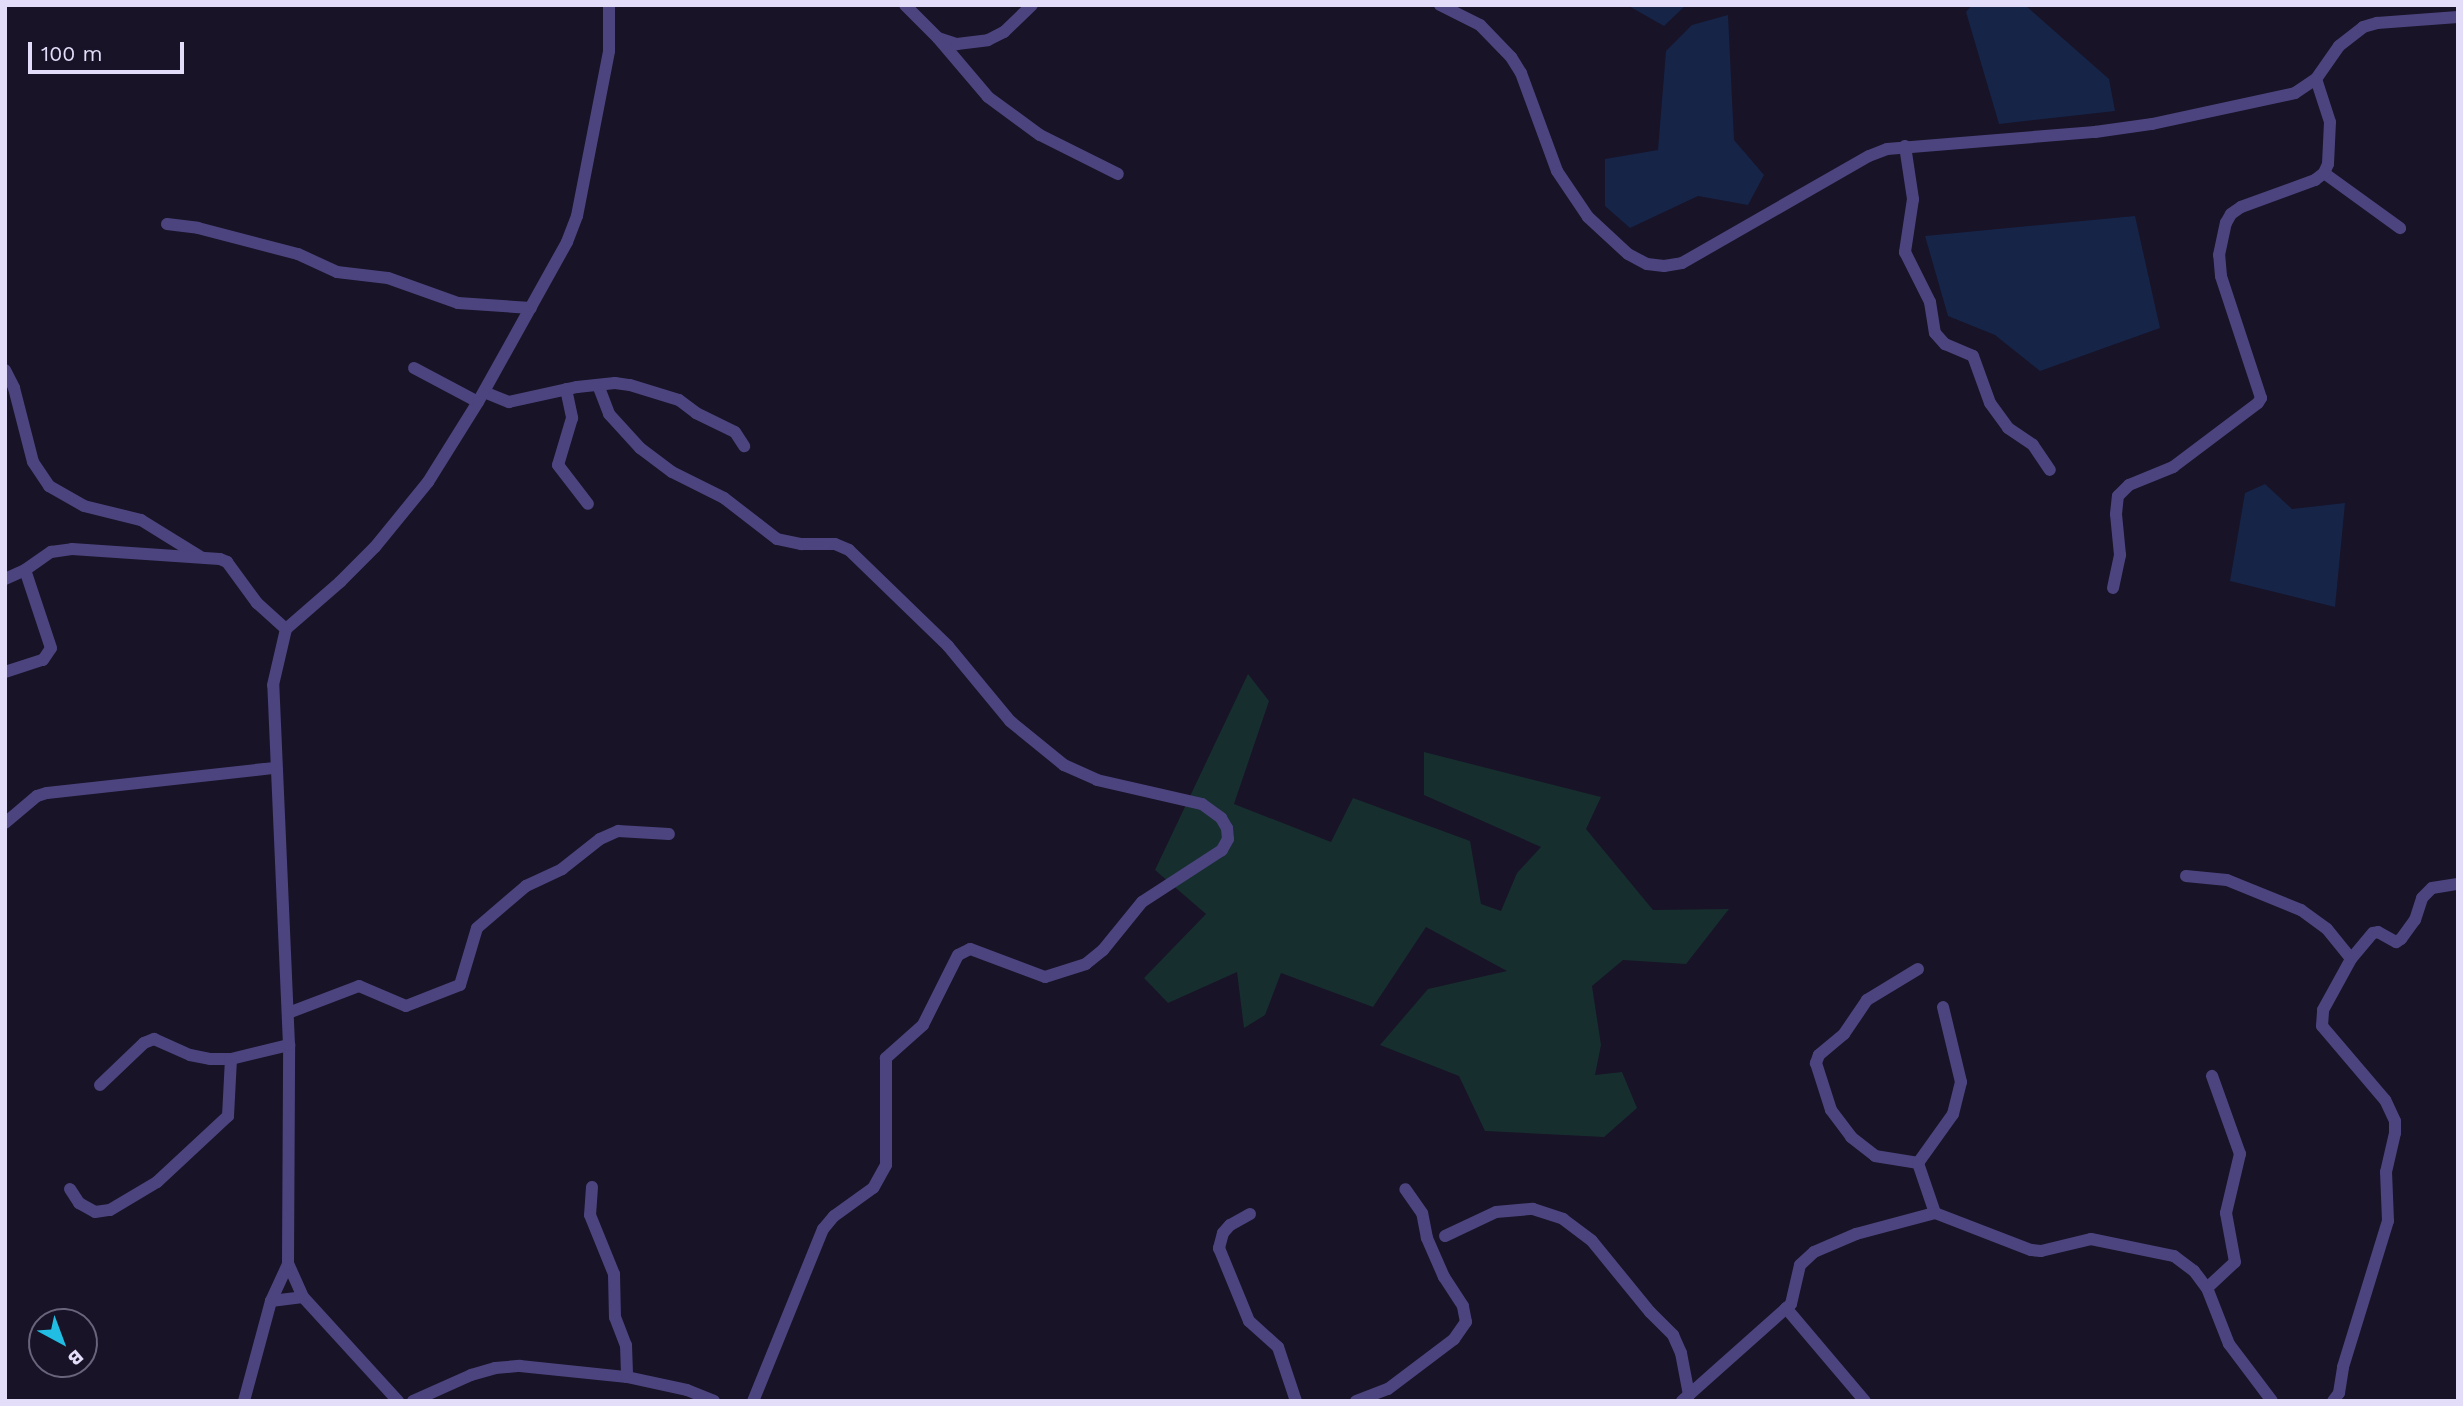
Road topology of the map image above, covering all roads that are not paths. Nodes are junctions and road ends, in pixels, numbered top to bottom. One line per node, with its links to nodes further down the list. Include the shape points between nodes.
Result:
1 (609, 5): 13 (street, via 610,51 571,234)
2 (905, 5): 6 (street)
3 (1032, 5): 6 (street, via 1004,32 988,40 957,44)
4 (1440, 5): 8 (street, via 1480,25 1511,57 1557,171 1572,196 1609,240 1647,264 1682,262 1869,156)
5 (2458, 17): 7 (street, via 2363,27 2339,46)
6 (938, 38): 10 (street, via 999,105 1040,135)
7 (2316, 79): 8 (street, via 2295,93 2152,124 2037,138); 9 (street, via 2330,122)
8 (1905, 146): 20 (street, via 1913,200 1905,252 1930,302 1935,333 1945,344 1973,356 1990,403 2008,428 2033,445)
9 (2324, 173): 12 (street); 25 (street, via 2241,207 2226,223 2219,266 2261,398 2173,467 2129,485 2118,496 2120,555)
10 (1118, 174)
11 (167, 224): 13 (street, via 298,254 337,272 388,278 458,303)
12 (2400, 228)
13 (531, 308): 18 (street)
14 (414, 368): 18 (street)
15 (5, 370): 22 (street, via 33,462 49,485 84,506 141,520)
16 (598, 385): 17 (street); 19 (street, via 623,384 679,400 735,432); 59 (street, via 609,414 640,448 672,472 717,494 776,539 835,544 849,550 948,646 1010,721 1064,765 1097,780 1202,804 1227,828 1222,850 1142,902 1086,964 1045,977 970,949 958,955 923,1025 886,1058 886,1165 873,1188 823,1229)
17 (566, 389): 18 (street, via 509,402); 21 (street, via 572,418 558,465)
18 (481, 397): 26 (street, via 428,482 398,520 340,582)
19 (744, 446)
20 (2050, 470)
21 (588, 504)
22 (201, 558): 23 (street, via 72,549 51,552); 26 (street, via 227,562 257,603)
23 (26, 570): 24 (street); 27 (street, via 51,648 43,660)
24 (5, 579)
25 (2113, 588)
26 (286, 629): 28 (street, via 271,703)
27 (5, 672)
28 (275, 768): 29 (street, via 47,793); 36 (street)
29 (5, 822)
30 (669, 834): 36 (street, via 618,831 562,869 526,886 477,928 460,985 406,1006 359,986)
31 (2186, 877): 33 (street, via 2227,880 2301,910 2327,929)
32 (2458, 884): 33 (street, via 2432,888 2401,939 2396,942 2373,933)
33 (2351, 959): 64 (street, via 2323,1010 2322,1026 2385,1100 2395,1133 2386,1172 2388,1221)
34 (1918, 970): 41 (street, via 1867,1000 1844,1034 1816,1063 1830,1110 1851,1136 1875,1156)
35 (1943, 1007): 41 (street, via 1961,1082 1944,1128)
36 (288, 1013): 37 (street)
37 (289, 1045): 38 (street); 48 (street)
38 (231, 1059): 40 (street, via 190,1055 154,1039); 43 (street, via 228,1116 158,1182 110,1210 95,1212 79,1203)
39 (2212, 1076): 49 (street, via 2240,1154 2226,1213 2235,1262)
40 (100, 1085)
41 (1918, 1163): 45 (street)
42 (592, 1187): 53 (street, via 590,1215 614,1274 615,1317 626,1345)
43 (70, 1189)
44 (1405, 1189): 61 (street, via 1422,1213 1427,1238 1466,1322 1454,1339 1388,1390)
45 (1936, 1213): 49 (street, via 2031,1250 2091,1239 2166,1252 2185,1262); 52 (street, via 1856,1234 1814,1252 1800,1265 1793,1298)
46 (1250, 1214): 60 (street, via 1230,1225 1219,1248 1250,1321 1278,1347)
47 (1445, 1236): 54 (street, via 1496,1212 1533,1209 1563,1219 1592,1241 1673,1335 1681,1353)
48 (288, 1264): 50 (street); 51 (street)
49 (2207, 1288): 63 (street, via 2229,1345)
50 (303, 1297): 51 (street); 56 (street)
51 (271, 1301): 55 (street)
52 (1786, 1308): 54 (street); 62 (street)
53 (627, 1377): 57 (street, via 520,1366 495,1368); 58 (street)
54 (1686, 1398)
55 (244, 1401)
56 (398, 1401)
57 (414, 1401)
58 (714, 1401)
59 (753, 1401)
60 (1296, 1401)
61 (1356, 1401)
62 (1865, 1401)
63 (2272, 1401)
64 (2333, 1401)

